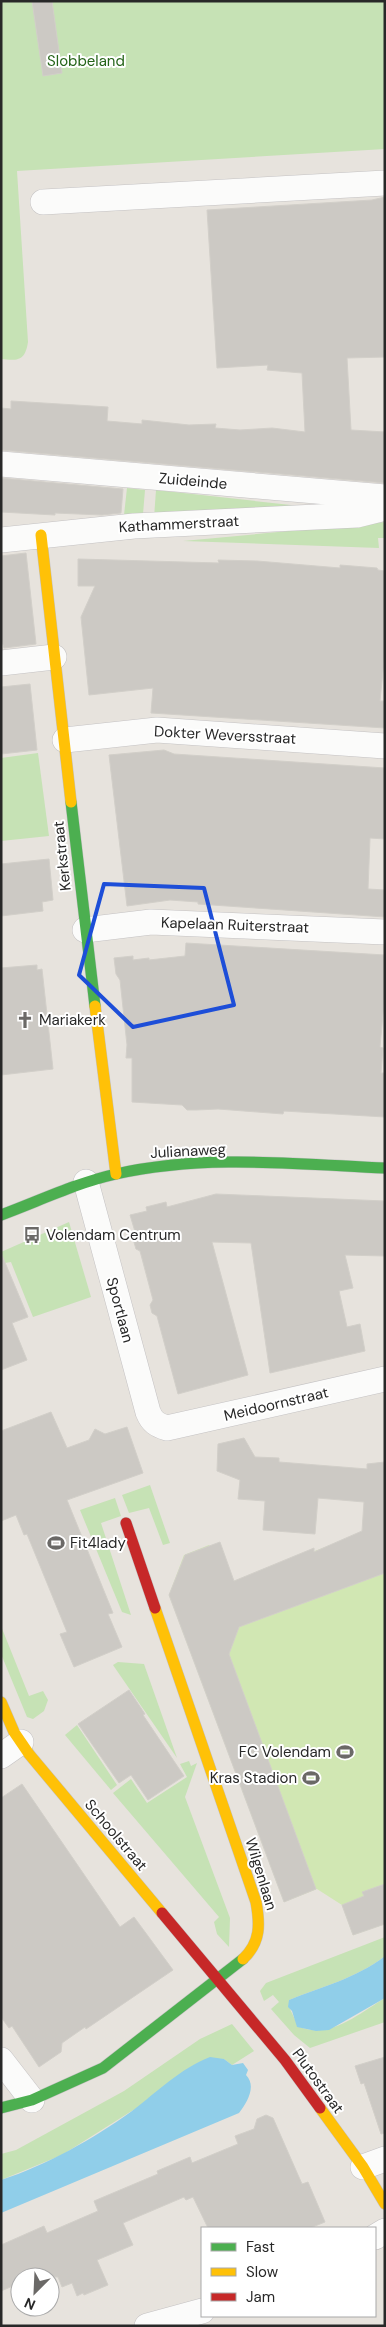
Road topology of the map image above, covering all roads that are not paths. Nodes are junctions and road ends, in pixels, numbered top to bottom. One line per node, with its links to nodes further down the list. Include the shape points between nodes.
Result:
1 (385, 183): 2 (street)
2 (43, 202)
3 (1, 464): 4 (street, Zuideinde)
4 (385, 498)
5 (385, 508): 6 (street, Kathammerstraat, via 357,515 134,526)
6 (41, 535): 7 (street, Kathammerstraat); 8 (street, Kerkstraat)
7 (1, 540)
8 (54, 657): 9 (street); 10 (street, Kerkstraat)
9 (1, 663)
10 (65, 740): 11 (street, Dokter Weversstraat, via 157,730); 12 (street, Kerkstraat)
11 (385, 746)
12 (85, 930): 13 (street, Kapelaan Ruiterstraat, via 151,922); 15 (street, Kerkstraat)
13 (385, 932)
14 (385, 1168): 15 (street, Julianaweg, via 193,1164)
15 (116, 1174): 16 (street, Julianaweg)
16 (86, 1182): 17 (street, Julianaweg); 19 (street, Sportlaan, via 148,1412 152,1420)
17 (1, 1215)
18 (385, 1380): 19 (street, Meidoornstraat)
19 (167, 1428)
20 (126, 1523): 23 (street, Wilgenlaan, via 261,1925 254,1948)
21 (1, 1702): 22 (street, Schoolstraat)
22 (11, 1749): 23 (street, Schoolstraat)
23 (220, 1980): 25 (street, Wilgenlaan, via 102,2068); 27 (street, Plutostraat)
24 (1, 2060): 25 (street)
25 (32, 2100): 26 (street, Wilgenlaan)
26 (1, 2108)
27 (374, 2163): 28 (street, Plutostraat)
28 (385, 2204)
29 (200, 2317): 30 (street)
30 (147, 2326)

